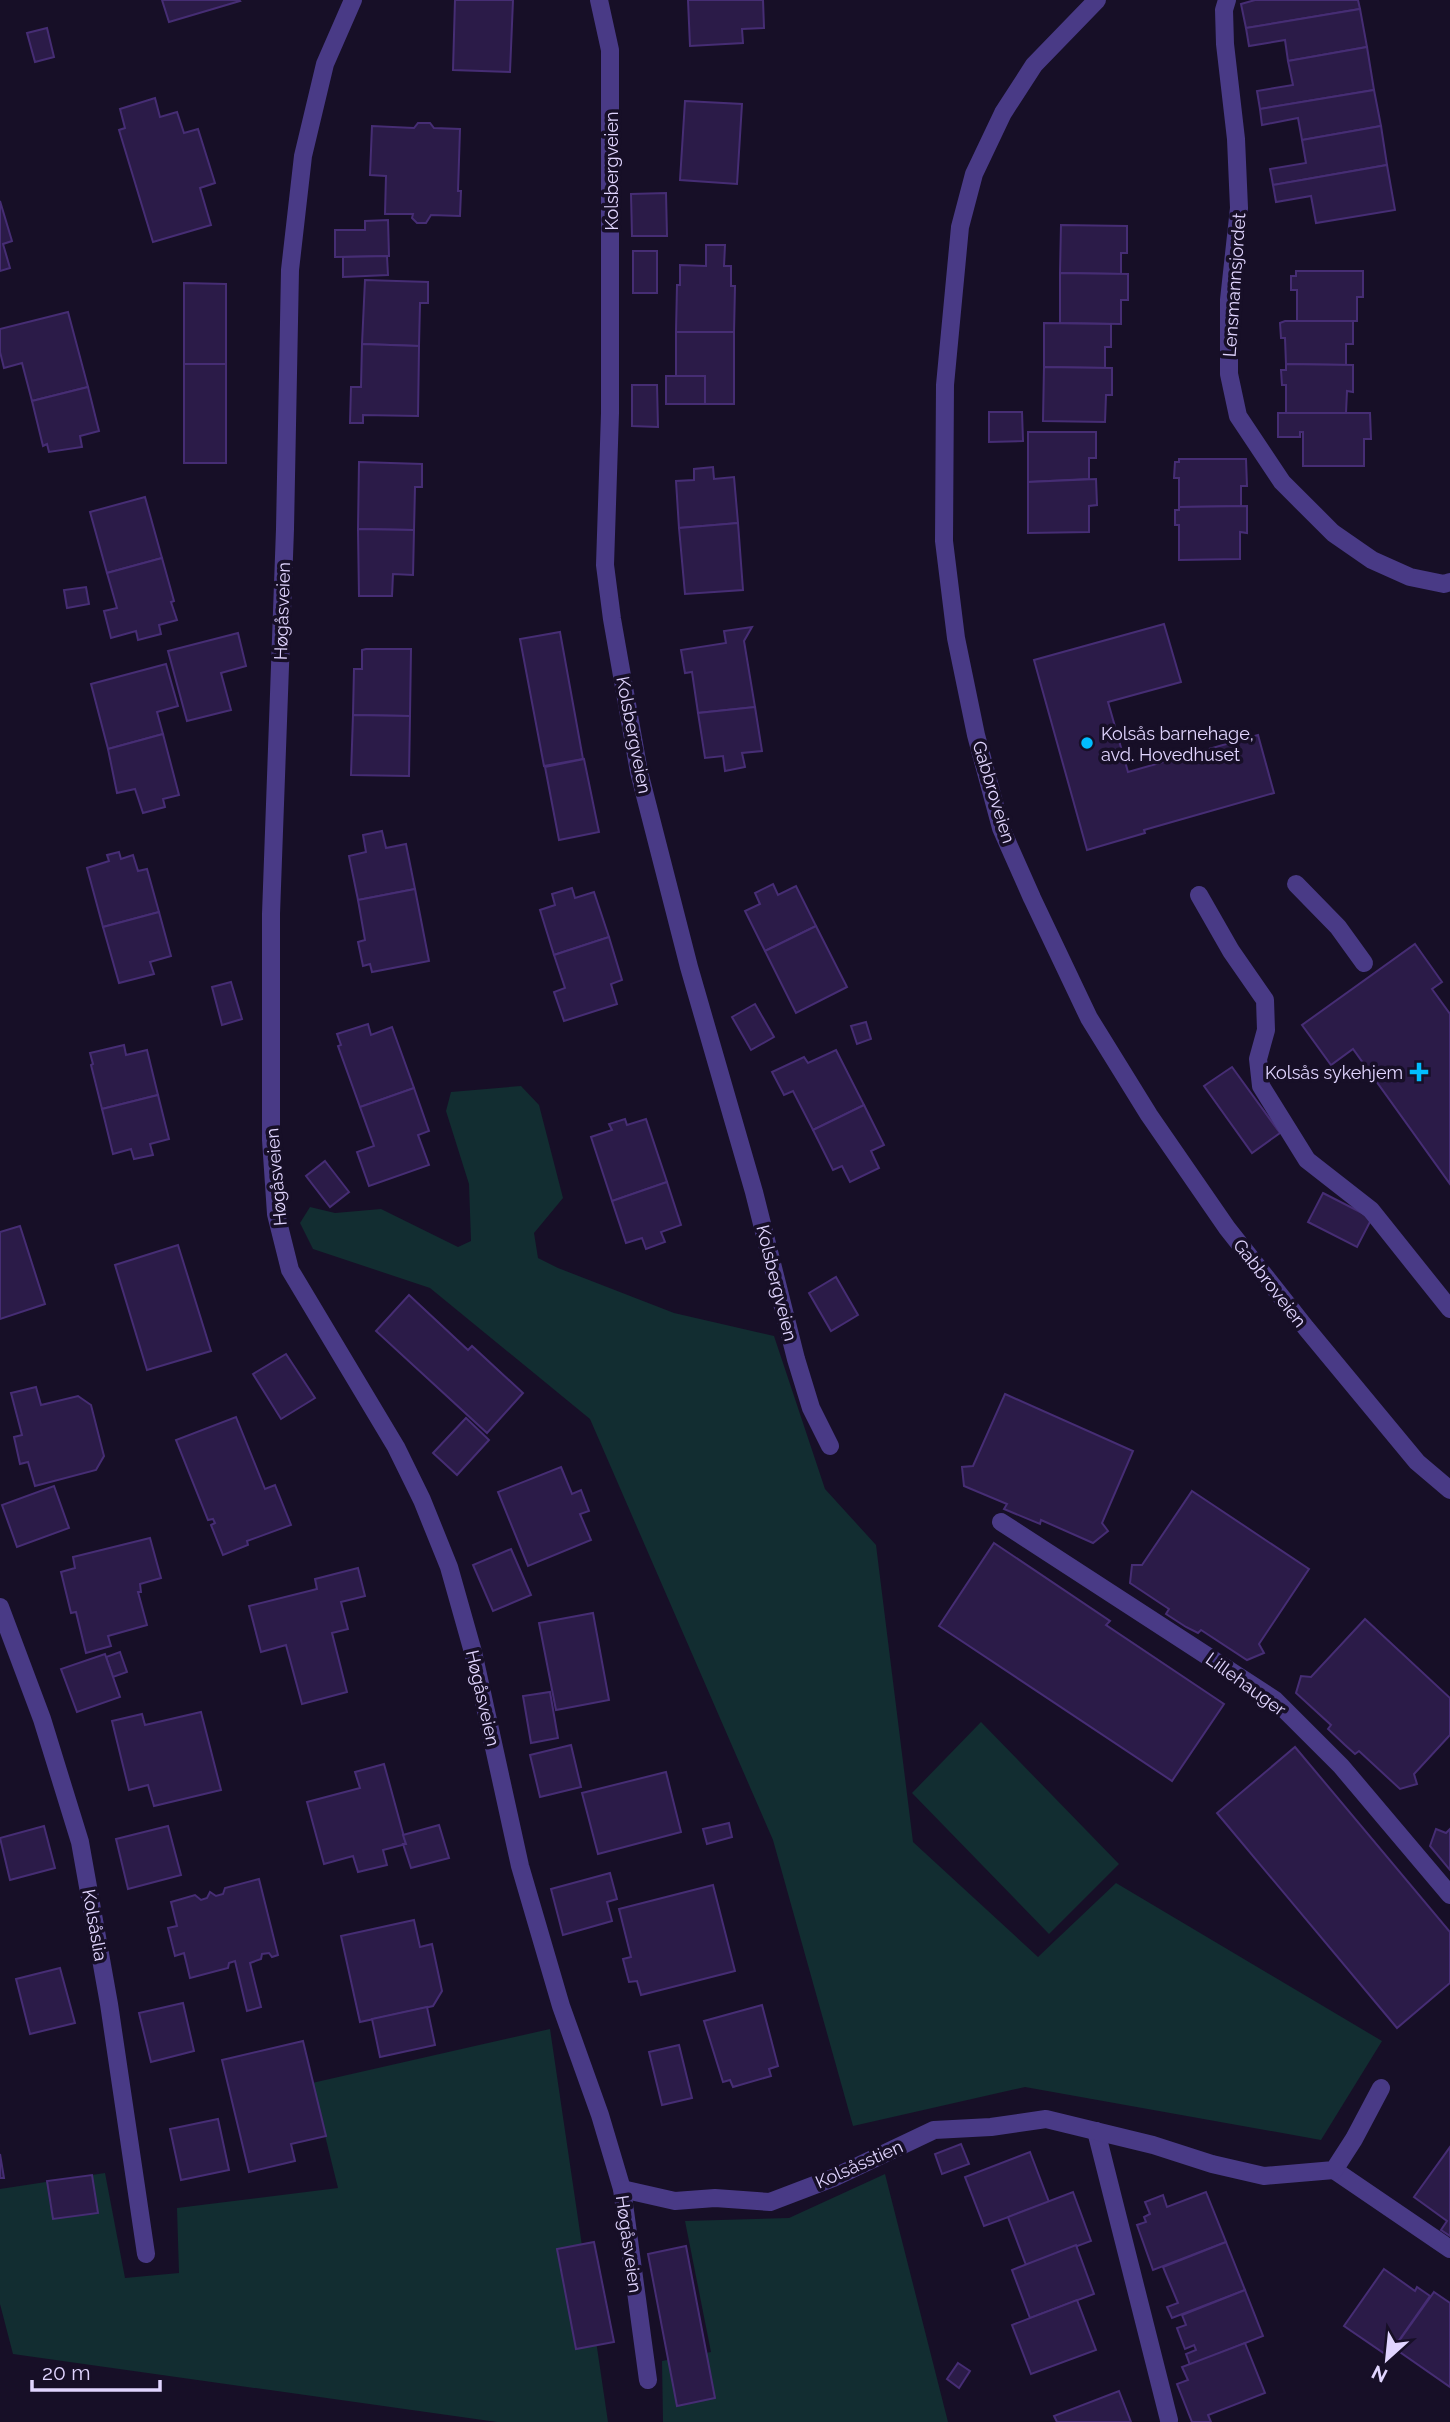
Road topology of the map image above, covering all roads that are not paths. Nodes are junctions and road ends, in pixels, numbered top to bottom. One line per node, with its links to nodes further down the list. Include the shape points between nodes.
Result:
1 (353, 0): 18 (street, Høgåsveien, via 325,64 309,130 290,270 271,914 271,1140 276,1214 290,1270 396,1447 449,1567 473,1652 520,1866)
2 (599, 0): 10 (street, Kolsbergveien, via 610,50 606,565 612,619 639,772 689,967 796,1359 811,1408)
3 (1097, 0): 11 (street, Gabbroveien, via 1034,65 1003,113 974,174 960,227 945,385 944,541 956,638 976,735 1001,828 1032,898 1089,1018 1149,1115 1227,1228 1306,1328 1417,1461)
4 (1227, 0): 5 (street, Lensmannsjordet, via 1225,44 1239,208 1229,300 1229,374 1238,416 1282,482 1333,533 1372,560 1410,577)
5 (1450, 583)
6 (1296, 884): 8 (street, via 1338,927)
7 (1199, 895): 9 (street, via 1265,999 1266,1030 1258,1059 1261,1086 1307,1160 1371,1210)
8 (1364, 963)
9 (1450, 1309)
10 (830, 1446)
11 (1450, 1490)
12 (1001, 1522): 14 (street, Lillehauger, via 1275,1700 1341,1766)
13 (0, 1607): 20 (street, Kolsåslia, via 42,1719 80,1842)
14 (1450, 1895)
15 (1381, 2088): 17 (street)
16 (1096, 2131): 17 (street, Kolsåsstien, via 1264,2176); 18 (street, Kolsåsstien, via 1046,2119 934,2130 770,2202 675,2201); 22 (street)
17 (1334, 2170): 19 (street)
18 (622, 2189): 21 (street, Høgåsveien)
19 (1450, 2249)
20 (146, 2254)
21 (648, 2380)
22 (1169, 2420)

